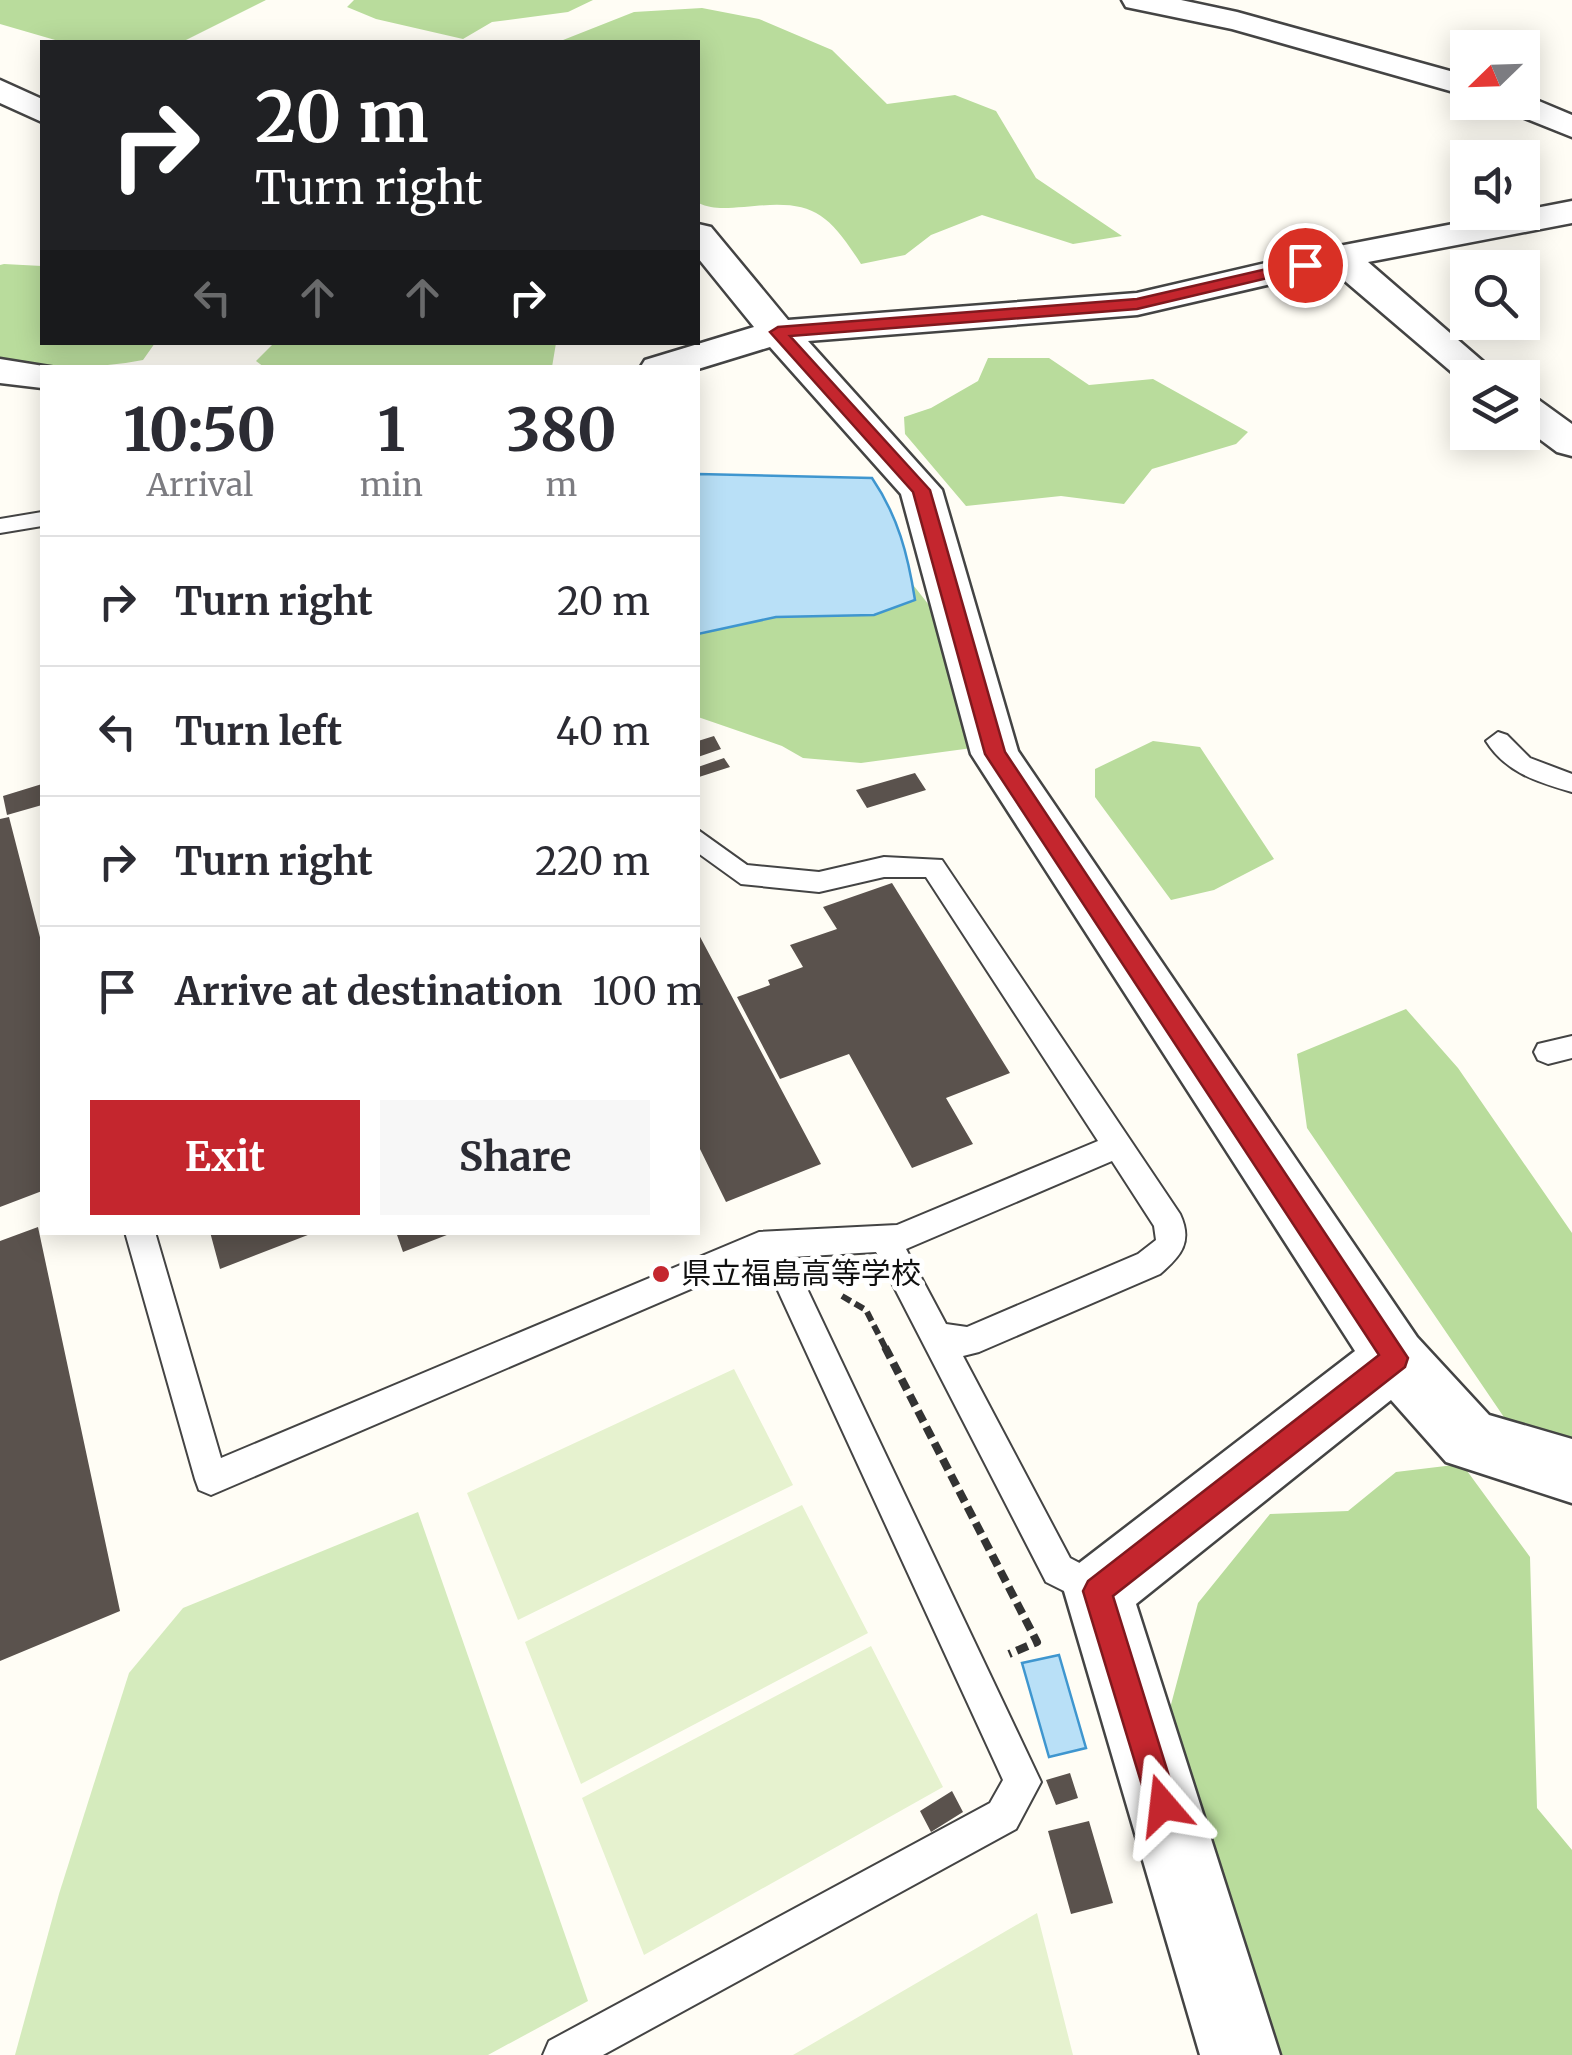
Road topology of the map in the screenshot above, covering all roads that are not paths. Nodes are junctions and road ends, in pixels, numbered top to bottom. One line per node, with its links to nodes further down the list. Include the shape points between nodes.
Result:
1 (1137, 0): 2 (street)
2 (1450, 81)
3 (1540, 113): 4 (street)
4 (1572, 127)
5 (1572, 212): 7 (street)
6 (700, 237): 8 (street)
7 (1339, 257): 8 (street, via 1137,304); 9 (street)
8 (778, 332): 10 (street); 25 (street, via 922,490 995,754)
9 (1461, 360)
10 (668, 365)
11 (0, 371): 12 (street)
12 (40, 376)
13 (1540, 420): 14 (street)
14 (1572, 443)
15 (40, 520): 16 (lane)
16 (0, 526)
17 (1498, 741): 18 (lane, via 1511,759)
18 (1572, 782)
19 (700, 842): 20 (lane, via 742,874 820,882 884,866 933,868)
20 (1117, 1146): 22 (lane); 24 (lane, via 1169,1223 1171,1246 1148,1264 968,1342)
21 (141, 1235): 23 (lane, via 211,1478)
22 (885, 1239): 23 (lane); 24 (lane)
23 (772, 1244): 28 (lane, via 1023,1782 1003,1816)
24 (937, 1338): 27 (lane, via 1058,1570)
25 (1396, 1358): 26 (street, via 1469,1440); 27 (street)
26 (1572, 1471)
27 (1098, 1591): 29 (street)
28 (563, 2055)
29 (1240, 2055)

